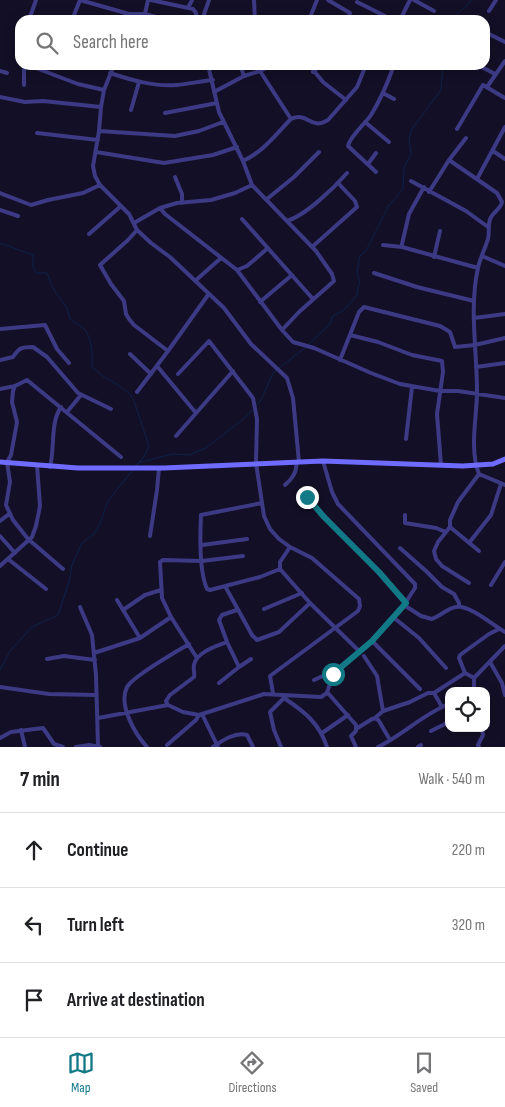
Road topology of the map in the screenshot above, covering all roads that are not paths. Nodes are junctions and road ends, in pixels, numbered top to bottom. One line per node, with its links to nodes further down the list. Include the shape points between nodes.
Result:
1 (36, 0): 17 (street)
2 (83, 0): 16 (street); 18 (street)
3 (150, 0): 13 (street); 20 (street)
4 (192, 0): 13 (street)
5 (209, 0): 22 (street)
6 (254, 0): 23 (street)
7 (317, 0): 24 (street)
8 (328, 0): 25 (street)
9 (410, 0): 27 (street)
10 (414, 0): 14 (street)
11 (496, 0): 15 (street)
12 (357, 2): 26 (street)
13 (188, 8): 21 (street)
14 (434, 11)
15 (489, 11)
16 (130, 14): 19 (street)
17 (31, 15)
18 (75, 15)
19 (136, 15)
20 (147, 15)
21 (196, 15)
22 (204, 15)
23 (255, 15)
24 (311, 15)
25 (349, 15)
26 (383, 15)
27 (402, 15)
28 (490, 34): 29 (street)
29 (505, 42)
30 (505, 61): 44 (street)
31 (24, 70): 48 (street)
32 (41, 70): 50 (street)
33 (112, 70): 43 (street)
34 (210, 70): 46 (street)
35 (242, 70): 45 (street)
36 (364, 70): 56 (street)
37 (392, 70): 52 (street)
38 (487, 70): 44 (street)
39 (0, 71): 42 (street)
40 (260, 71): 45 (street); 61 (street)
41 (313, 72): 56 (street)
42 (7, 73)
43 (110, 73): 47 (street); 50 (street)
44 (495, 74): 49 (street)
45 (244, 76): 51 (street)
46 (213, 80): 47 (street, via 172,85); 51 (street)
47 (139, 82): 59 (street)
48 (24, 85)
49 (487, 86): 54 (street); 65 (street, via 483,85)
50 (104, 90): 58 (street)
51 (214, 92): 57 (street)
52 (383, 93): 55 (street); 63 (street)
53 (0, 97): 58 (street, via 25,102)
54 (505, 98)
55 (394, 99)
56 (346, 100): 61 (street, via 323,124 315,125 306,118)
57 (217, 103): 60 (street); 62 (street)
58 (101, 107): 66 (street)
59 (131, 110)
60 (166, 113)
61 (291, 119): 78 (street)
62 (223, 122): 66 (street, via 175,136); 71 (street)
63 (365, 122): 70 (street); 79 (street, via 348,146)
64 (505, 127): 72 (street)
65 (457, 129)
66 (99, 131): 69 (street)
67 (37, 133): 69 (street)
68 (466, 138): 77 (street)
69 (98, 140): 73 (street)
70 (390, 142)
71 (237, 147): 73 (street, via 213,155 164,163); 78 (street)
72 (493, 151): 76 (street); 83 (street)
73 (96, 152): 86 (street, via 93,166)
74 (319, 152): 91 (street)
75 (376, 153): 79 (street)
76 (505, 158)
77 (449, 160): 83 (street); 89 (street)
78 (244, 161): 87 (street)
79 (368, 164): 81 (street)
80 (348, 172): 85 (street)
81 (376, 172)
82 (175, 177): 93 (street)
83 (477, 179): 92 (street)
84 (411, 181): 88 (street)
85 (338, 183): 99 (street, via 300,216); 106 (street, via 357,207)
86 (100, 185): 90 (street, via 83,193 31,205); 94 (street)
87 (252, 185): 91 (street); 93 (street, via 235,194)
88 (424, 187): 89 (street); 107 (street, via 409,214)
89 (429, 192): 101 (street, via 466,211)
90 (0, 193)
91 (267, 199): 99 (street)
92 (503, 200): 101 (street)
93 (182, 203): 95 (street)
94 (121, 206): 100 (street); 104 (street)
95 (160, 208): 100 (street); 111 (street)
96 (0, 210): 97 (street)
97 (18, 216)
98 (242, 219): 108 (street)
99 (287, 220): 106 (street)
100 (134, 223): 102 (street)
101 (488, 227): 109 (street)
102 (137, 230): 117 (street); 129 (street, via 100,265 124,301 129,319)
103 (440, 231): 110 (street)
104 (89, 234)
105 (384, 245): 107 (street)
106 (312, 247): 119 (street, via 334,281)
107 (402, 247): 110 (street)
108 (268, 248): 114 (street, via 247,266); 116 (street)
109 (482, 256): 112 (street); 113 (street)
110 (434, 257): 113 (street)
111 (221, 258): 114 (street); 117 (street)
112 (505, 266)
113 (478, 268): 120 (street)
114 (237, 270): 121 (street)
115 (374, 273): 120 (street)
116 (292, 275): 119 (street); 121 (street)
117 (195, 281): 118 (street)
118 (208, 295): 129 (street); 159 (street, via 224,308 251,344 282,372 290,385)
119 (312, 299): 125 (street)
120 (474, 301): 123 (street)
121 (260, 302): 125 (street)
122 (505, 314): 123 (street)
123 (474, 318): 128 (street)
124 (0, 329): 133 (street, via 45,325 57,349)
125 (282, 330): 132 (street, via 293,342)
126 (350, 335): 128 (street, via 364,307 440,326 450,332 455,347); 132 (street); 143 (street, via 412,355 440,360 443,366)
127 (505, 338): 128 (street)
128 (475, 345): 136 (street)
129 (168, 351): 135 (street)
130 (130, 354): 138 (street)
131 (0, 360): 146 (street, via 13,357 21,348 33,347)
132 (340, 360): 141 (street)
133 (69, 363)
134 (505, 363): 136 (street)
135 (157, 366): 138 (street); 151 (street)
136 (476, 367): 145 (street)
137 (233, 371): 139 (street, via 209,341); 151 (street); 160 (street, via 254,398)
138 (151, 374): 144 (street)
139 (178, 374)
140 (15, 386): 142 (street); 148 (street, via 27,380); 158 (street, via 12,402 18,422)
141 (412, 387): 143 (street); 153 (street)
142 (0, 389)
143 (440, 391): 145 (street); 162 (street)
144 (137, 392)
145 (477, 393): 147 (street); 163 (street)
146 (81, 395): 149 (street); 150 (street)
147 (505, 398)
148 (61, 407): 150 (street); 164 (street, via 55,423)
149 (111, 409)
150 (67, 412): 154 (street)
151 (196, 413): 152 (street)
152 (176, 436)
153 (406, 439)
154 (121, 457)
155 (505, 460): 163 (street)
156 (323, 461): 159 (street); 162 (street); 201 (street, via 338,504 415,584)
157 (0, 462): 158 (street)
158 (7, 462): 161 (street); 171 (street, via 10,482 6,505)
159 (298, 462): 160 (street); 167 (street, via 294,476)
160 (256, 463): 165 (street); 170 (street)
161 (37, 465): 164 (street); 178 (street, via 40,506 32,537)
162 (441, 465): 163 (street)
163 (476, 465): 166 (street)
164 (50, 467): 165 (street)
165 (159, 468): 177 (street)
166 (479, 474): 168 (street); 174 (street, via 458,502)
167 (285, 485)
168 (503, 485): 180 (street, via 491,515)
169 (307, 497): 201 (street)
170 (262, 504): 181 (street, via 201,515); 182 (street, via 267,525)
171 (9, 514): 173 (street); 178 (street)
172 (404, 515): 175 (street, via 405,523)
173 (0, 521)
174 (450, 527): 175 (street); 180 (street)
175 (446, 532): 193 (street, via 435,547 434,556 442,566)
176 (0, 536): 185 (street)
177 (150, 536)
178 (28, 539): 185 (street); 191 (street)
179 (247, 540): 181 (street)
180 (469, 543): 184 (street)
181 (202, 545): 188 (street)
182 (290, 547): 192 (street, via 279,564); 209 (street, via 312,558 359,599 358,611)
183 (400, 548): 202 (street, via 454,594)
184 (479, 551)
185 (15, 553): 187 (street)
186 (243, 556): 188 (street)
187 (8, 559): 190 (street); 196 (street)
188 (202, 559): 195 (street, via 207,589); 197 (street, via 161,561)
189 (505, 562): 194 (street)
190 (0, 566)
191 (63, 569)
192 (280, 569): 195 (street); 198 (street)
193 (469, 583)
194 (491, 585)
195 (225, 586): 206 (street)
196 (46, 589)
197 (161, 590): 205 (street, via 145,595); 207 (street)
198 (302, 593): 200 (street); 204 (street)
199 (117, 600): 205 (street)
200 (310, 603): 206 (street, via 279,632 258,641); 209 (street)
201 (405, 604): 202 (street, via 421,616 432,619); 208 (street)
202 (459, 606): 210 (street)
203 (80, 608): 218 (street, via 91,628)
204 (264, 609)
205 (123, 610): 212 (street)
206 (237, 610): 214 (street, via 219,620)
207 (171, 617): 212 (street); 215 (street)
208 (393, 617): 213 (street); 226 (street, via 419,638)
209 (334, 627): 217 (street); 236 (street, via 270,676)
210 (499, 629): 211 (street); 227 (street, via 460,654)
211 (505, 632)
212 (140, 638): 218 (street)
213 (372, 641): 217 (street); 234 (street)
214 (227, 642): 221 (street); 225 (street)
215 (189, 644): 221 (street); 245 (street, via 129,684 125,699)
216 (505, 646): 224 (street)
217 (360, 652): 228 (street)
218 (94, 653): 223 (street)
219 (364, 656): 244 (street, via 377,676)
220 (47, 658): 223 (street, via 64,656)
221 (197, 658): 242 (street, via 194,677 170,695 166,701)
222 (251, 659): 225 (street)
223 (95, 660): 238 (street)
224 (490, 662): 229 (street); 239 (street)
225 (239, 666): 231 (street)
226 (446, 668)
227 (465, 673): 229 (street); 237 (street)
228 (333, 674): 230 (street); 235 (street)
229 (474, 678): 232 (street)
230 (314, 680)
231 (220, 683)
232 (474, 687)
233 (0, 688): 238 (street)
234 (420, 689)
235 (327, 692): 240 (street, via 317,698); 247 (street)
236 (273, 693): 240 (street); 246 (street)
237 (434, 693): 243 (street); 244 (street)
238 (96, 695): 248 (street)
239 (505, 695)
240 (286, 696): 255 (street); 268 (street, via 270,712)
241 (445, 705): 243 (street)
242 (168, 706): 245 (street); 246 (street)
243 (442, 706): 257 (street)
244 (383, 711): 249 (street)
245 (128, 714): 248 (street); 266 (street, via 130,723)
246 (200, 715): 258 (street); 260 (street)
247 (348, 715): 251 (street); 255 (street)
248 (98, 718): 265 (street)
249 (375, 718): 251 (street); 257 (street)
250 (445, 724): 253 (street)
251 (356, 729): 270 (street, via 351,736)
252 (21, 730): 256 (street); 262 (street); 263 (street, via 45,729 54,744)
253 (431, 731)
254 (483, 732): 261 (street)
255 (322, 733): 269 (street)
256 (0, 738)
257 (390, 740): 271 (street)
258 (167, 745)
259 (88, 746): 264 (street); 265 (street)
260 (216, 746): 267 (street, via 229,737 245,734)
261 (479, 746)
262 (25, 747)
263 (63, 747)
264 (76, 747)
265 (99, 747)
266 (147, 747)
267 (253, 747)
268 (282, 747)
269 (327, 747)
270 (356, 747)
271 (378, 747)

